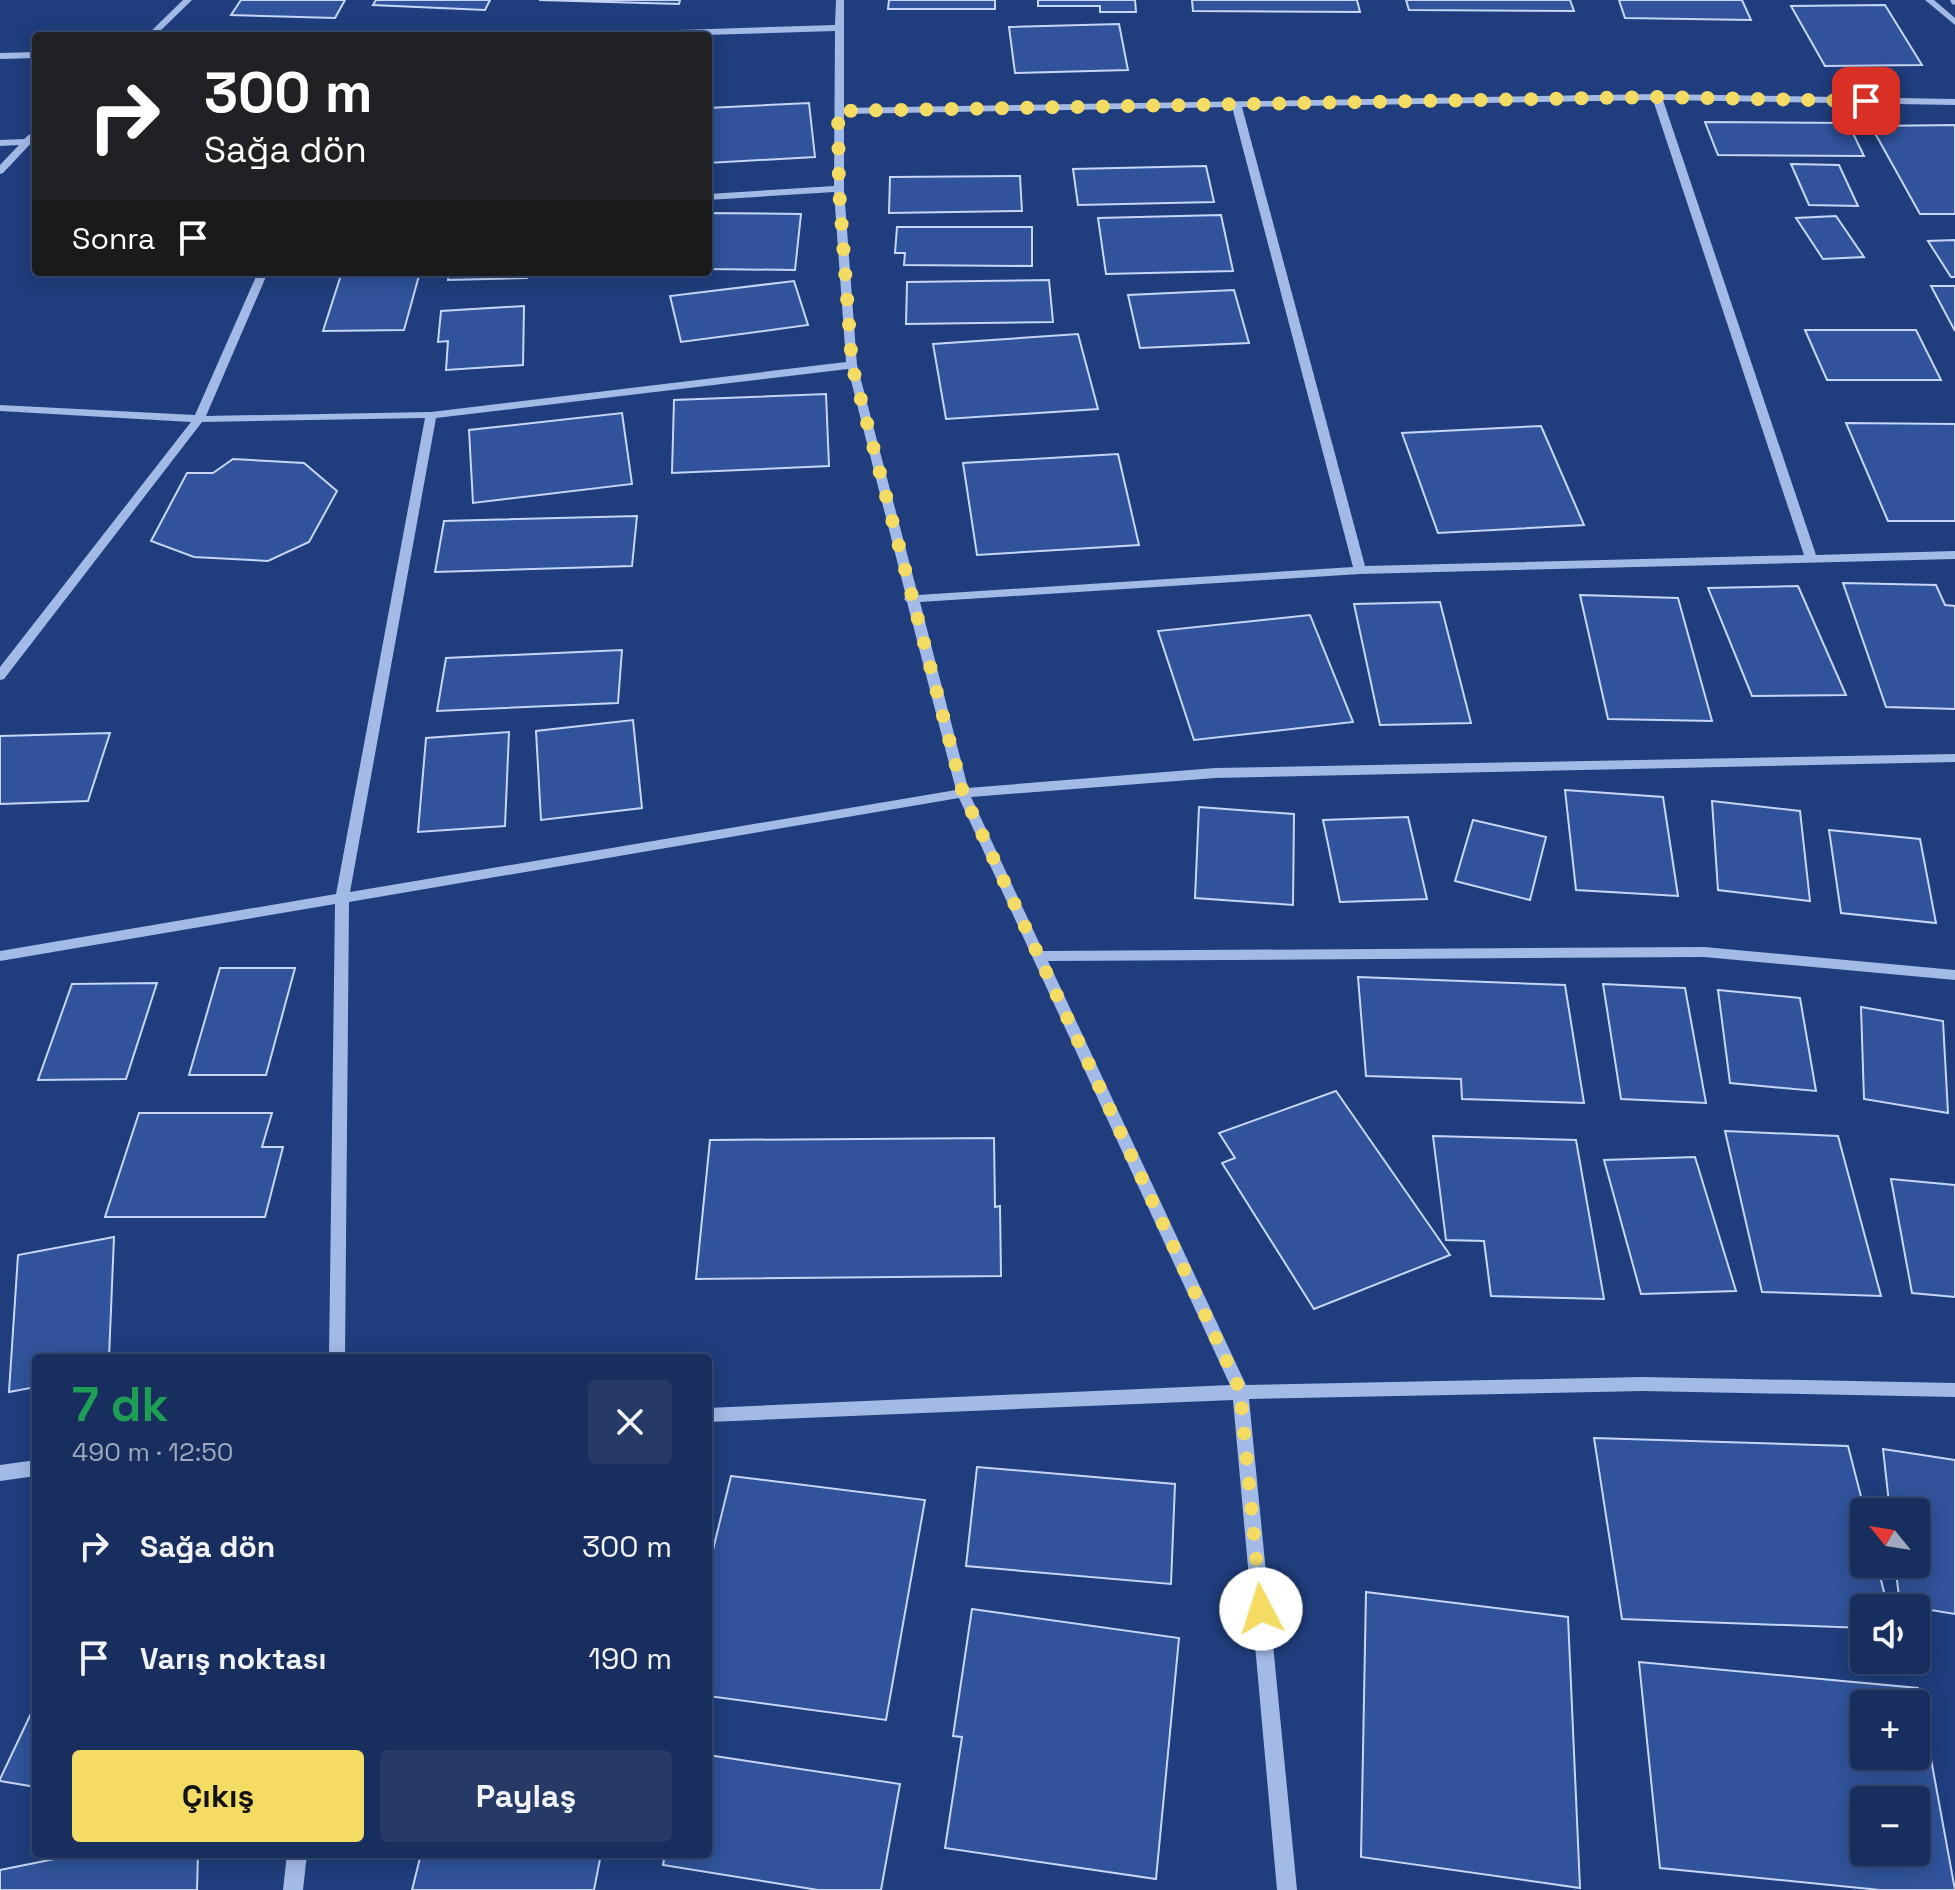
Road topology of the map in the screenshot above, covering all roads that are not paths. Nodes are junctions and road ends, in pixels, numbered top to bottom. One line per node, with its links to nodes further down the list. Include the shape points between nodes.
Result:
1 (188, 0): 6 (street)
2 (840, 0): 5 (street)
3 (1929, 0): 4 (street)
4 (1955, 22)
5 (838, 28): 7 (street); 13 (street)
6 (154, 32)
7 (712, 32)
8 (32, 55): 9 (street)
9 (0, 56)
10 (1657, 97): 11 (street); 12 (street); 26 (street)
11 (1955, 102)
12 (1236, 103): 13 (street); 27 (street)
13 (838, 111): 18 (street)
14 (32, 135): 15 (street)
15 (24, 142): 16 (street); 17 (street)
16 (0, 143)
17 (0, 171)
18 (839, 189): 19 (street); 21 (street)
19 (712, 197)
20 (261, 276): 24 (street)
21 (852, 365): 23 (street); 28 (street)
22 (0, 408): 24 (street)
23 (431, 415): 24 (street); 32 (street)
24 (199, 419): 29 (street)
25 (1955, 555): 26 (street)
26 (1811, 558): 27 (street)
27 (1360, 570): 28 (street)
28 (910, 599): 31 (street)
29 (0, 676)
30 (1955, 758): 31 (street, via 1215,773)
31 (963, 793): 32 (street); 34 (street)
32 (342, 899): 33 (street); 36 (street)
33 (0, 956)
34 (1039, 956): 35 (street, via 1704,952); 37 (street)
35 (1955, 975)
36 (337, 1354)
37 (1240, 1390): 38 (street, via 1784,1383); 39 (street); 44 (street)
38 (1955, 1390)
39 (712, 1415)
40 (32, 1469): 41 (street)
41 (0, 1473)
42 (297, 1858): 43 (street)
43 (293, 1890)
44 (1287, 1890)

